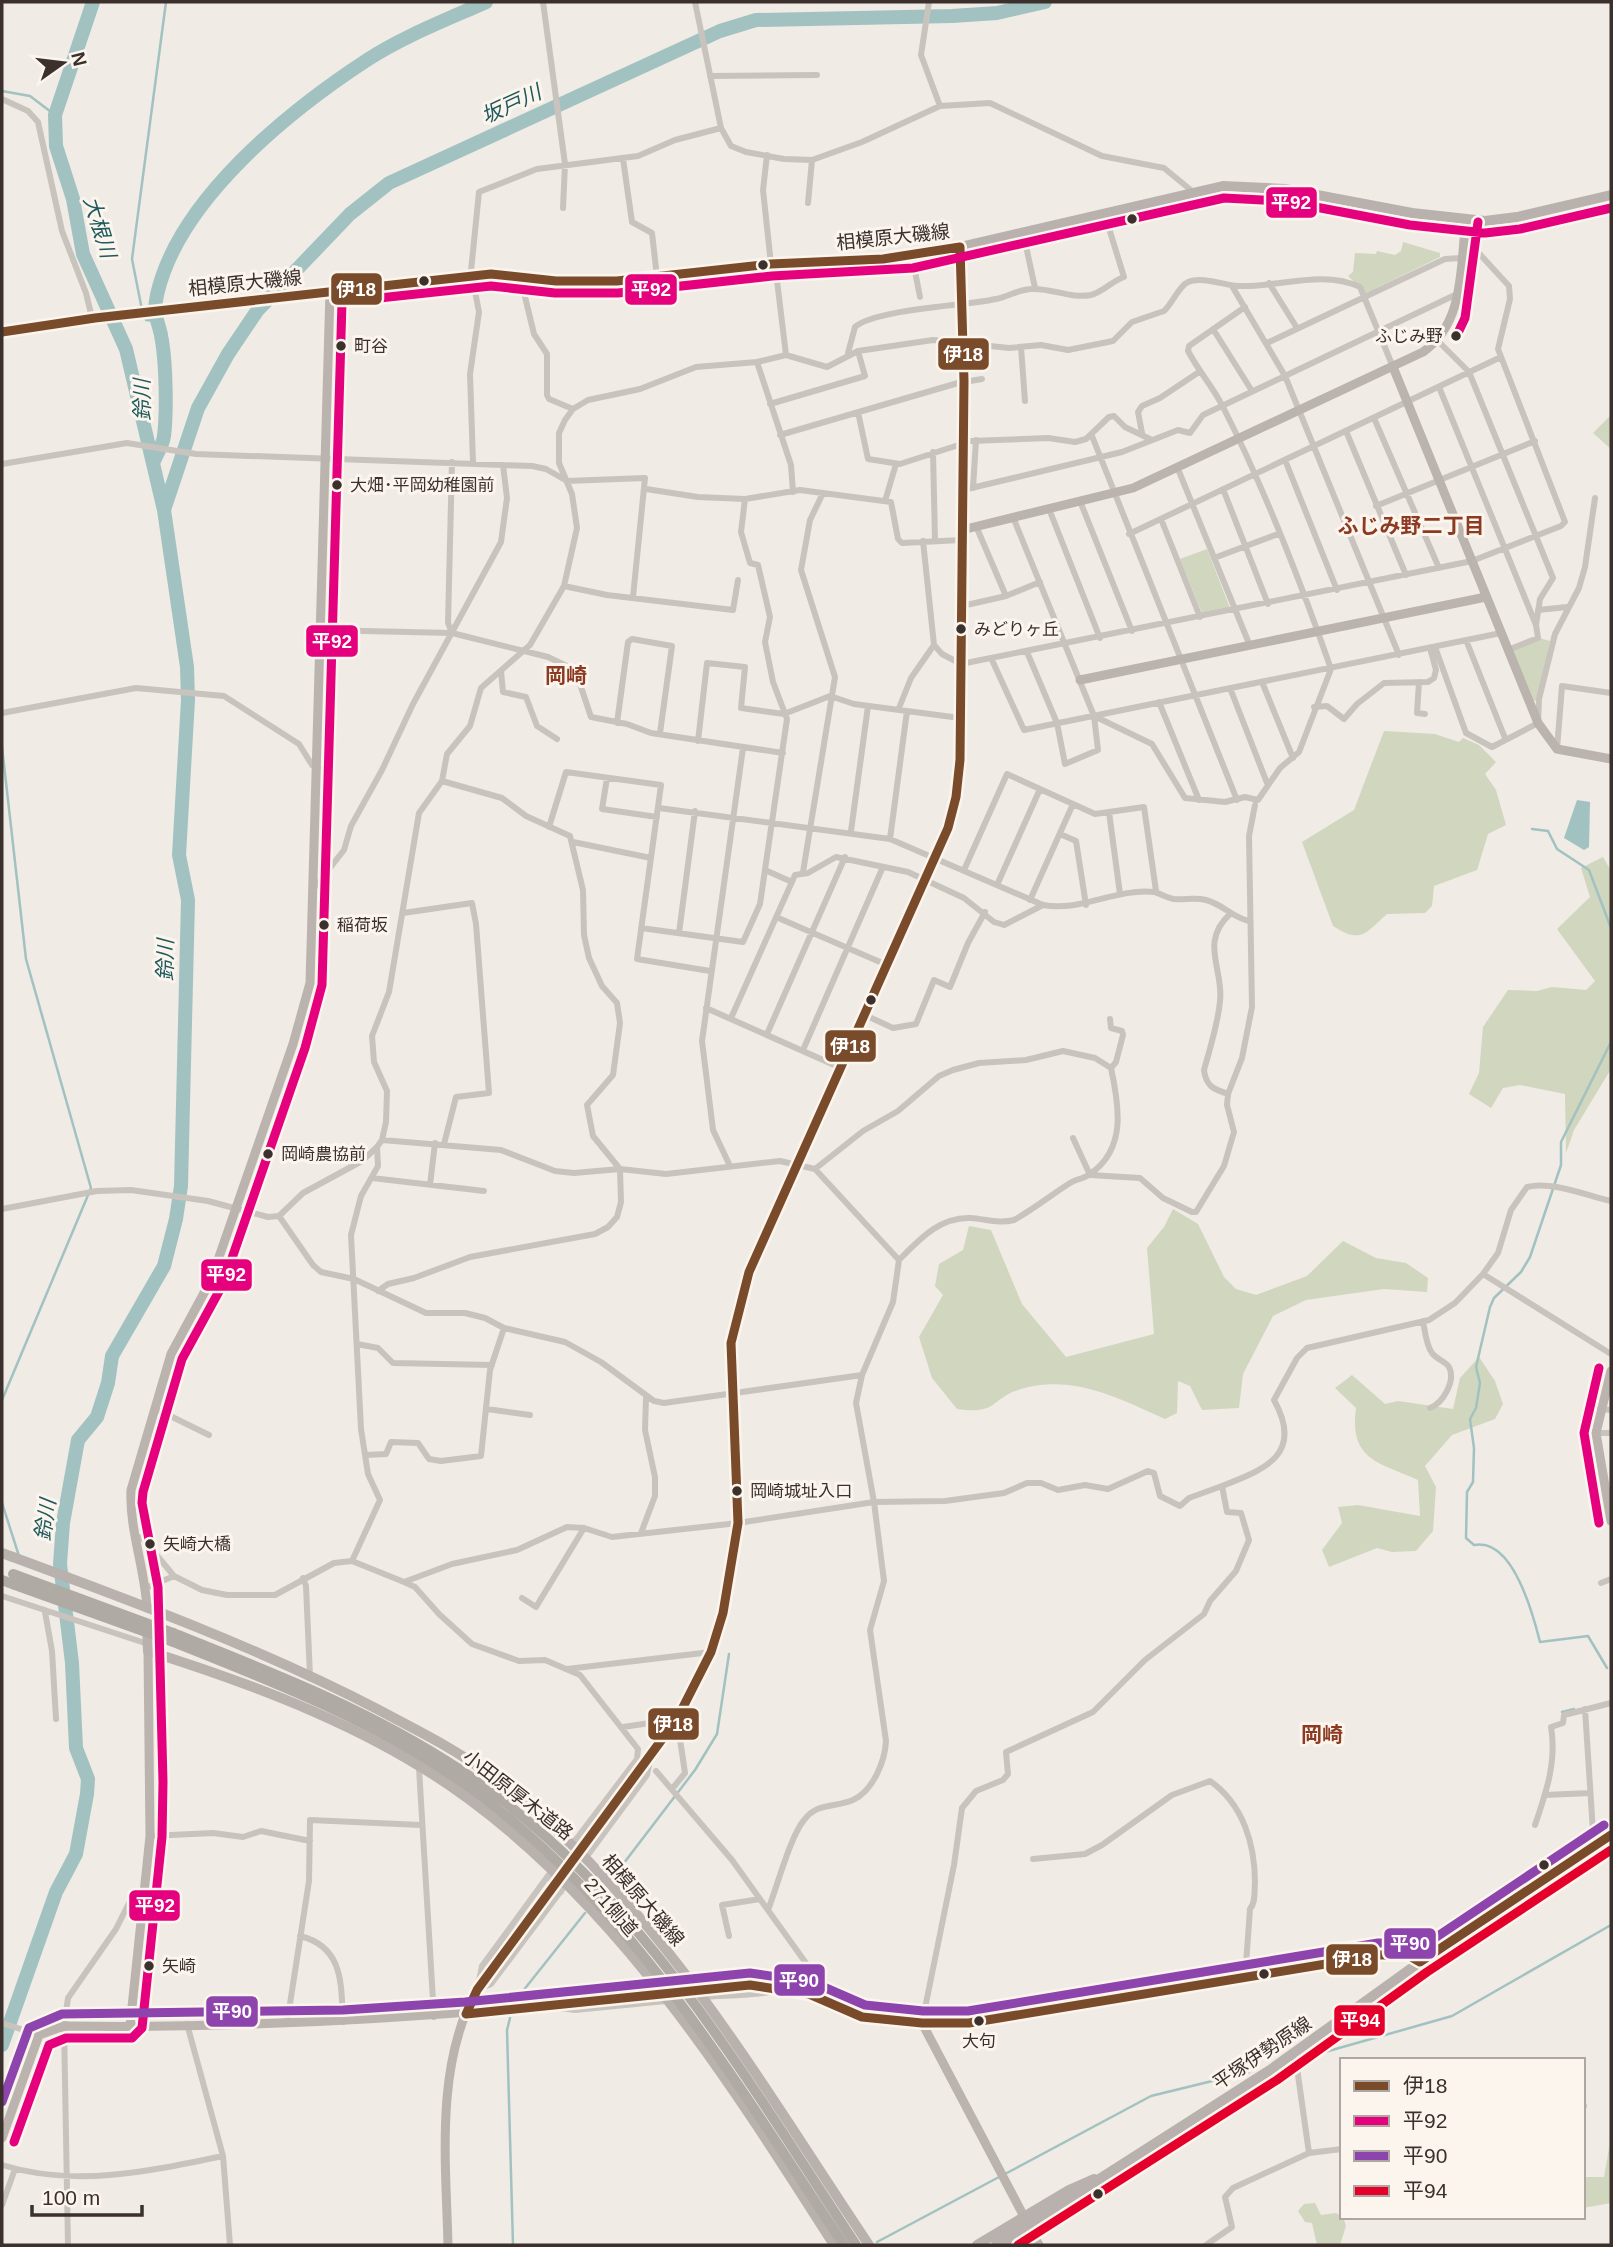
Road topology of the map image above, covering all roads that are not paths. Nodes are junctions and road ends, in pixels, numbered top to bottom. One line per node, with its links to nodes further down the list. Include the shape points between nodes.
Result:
1 (543, 2): 12 (street)
2 (695, 2): 5 (street)
3 (929, 2): 7 (street, via 921,55)
4 (817, 75): 5 (street)
5 (710, 76): 8 (street)
6 (2, 99): 37 (street, via 28,111 38,122 62,231)
7 (940, 106): 11 (street); 13 (street, via 990,103 1102,156 1164,168)
8 (721, 128): 9 (street, via 731,146); 10 (street)
9 (767, 155): 11 (street); 24 (street, via 762,190)
10 (623, 159): 12 (street); 27 (street, via 632,222 652,233)
11 (812, 160): 15 (street)
12 (565, 164): 16 (street); 25 (street, via 537,169 479,192)
13 (1192, 191): 17 (main road, 相模原大磯線); 18 (main road, 相模原大磯線, via 1258,186)
14 (1611, 195): 18 (main road, 相模原大磯線, via 1517,217)
15 (808, 204)
16 (563, 208)
17 (1104, 212): 19 (main road, 相模原大磯線); 30 (street, via 1124,277 1089,295)
18 (1466, 220): 20 (street)
19 (1023, 232): 21 (main road, 相模原大磯線); 30 (street)
20 (1464, 237): 23 (street); 48 (street, via 1509,286 1498,349)
21 (960, 247): 22 (main road, 相模原大磯線); 35 (street)
22 (912, 256): 24 (main road, 相模原大磯線); 33 (street)
23 (1461, 258): 32 (street); 34 (street, via 1445,259)
24 (773, 264): 27 (main road, 相模原大磯線); 47 (street)
25 (473, 275): 26 (main road, 相模原大磯線); 31 (main road, 相模原大磯線); 80 (street, via 479,312 470,374)
26 (520, 276): 27 (main road, 相模原大磯線, via 585,282); 61 (street, via 534,334 547,354 547,395)
27 (657, 277)
28 (1269, 283): 29 (street); 34 (street, via 1343,279 1360,287); 38 (street)
29 (1232, 286): 36 (street); 44 (street, via 1187,282 1164,311 1132,322 1113,341 1068,350)
30 (1035, 288): 35 (street, via 999,299)
31 (330, 291): 37 (main road, 相模原大磯線); 77 (street)
32 (1457, 294): 40 (street); 42 (street, via 1453,315)
33 (920, 297)
34 (1364, 297): 38 (street); 40 (street)
35 (962, 303): 46 (street, via 882,314 859,324); 89 (street, bridge)
36 (1245, 307): 39 (street); 43 (street)
37 (94, 318): 41 (main road, 相模原大磯線)
38 (1297, 328): 43 (street)
39 (1213, 330): 51 (street, via 1189,346); 56 (street)
40 (1378, 331): 50 (street); 53 (street)
41 (2, 332)
42 (1438, 341): 50 (street); 52 (street)
43 (1267, 343): 53 (street)
44 (1021, 347): 45 (street, via 933,340); 57 (street, via 1025,397)
45 (858, 351): 46 (street); 59 (street, via 865,376)
46 (848, 353): 47 (street, via 827,367)
47 (786, 355): 49 (street)
48 (1501, 357): 52 (street); 72 (street)
49 (757, 362): 59 (street); 61 (street, via 696,367 639,389 588,400)
50 (1393, 368): 58 (street); 62 (street)
51 (1199, 372): 60 (street); 66 (street, via 1142,406)
52 (1469, 372): 55 (street); 75 (street)
53 (1285, 376): 56 (street); 62 (street)
54 (982, 379): 63 (street)
55 (1439, 387): 58 (street); 84 (street)
56 (1252, 391): 60 (street)
57 (1016, 394)
58 (1407, 402): 64 (street); 87 (street)
59 (771, 404): 67 (street)
60 (1222, 405): 69 (street); 71 (street, via 1203,415 1190,433 1178,430)
61 (573, 409): 88 (street, via 559,433 557,447)
62 (1300, 411): 69 (street); 73 (street)
63 (858, 412): 67 (street); 82 (street, via 868,458)
64 (1374, 418): 65 (street); 95 (street)
65 (1346, 431): 73 (street); 101 (street)
66 (1142, 433): 68 (street, via 1125,427 1114,416); 71 (street)
67 (780, 435): 92 (street, via 791,465)
68 (1092, 436): 70 (street, via 1075,442); 76 (street)
69 (1239, 439): 85 (street); 86 (street)
70 (976, 440): 74 (street); 89 (street)
71 (1152, 440): 76 (street)
72 (1535, 441): 75 (street); 109 (street, via 1565,522)
73 (1315, 446): 78 (street); 120 (street)
74 (933, 452): 82 (street); 110 (street)
75 (1503, 454): 84 (street); 109 (street)
76 (1100, 458): 89 (street); 94 (street)
77 (326, 459): 79 (street); 81 (street, via 199,454 127,443); 136 (street)
78 (1285, 460): 86 (street); 122 (street)
79 (452, 462): 80 (street); 139 (street, via 448,623)
80 (473, 463): 83 (street)
81 (2, 464)
82 (896, 464): 98 (street)
83 (503, 465): 88 (street, via 546,469); 139 (street, via 506,519 501,542)
84 (1472, 467): 87 (street); 113 (street)
85 (1178, 469): 94 (street); 100 (street)
86 (1253, 475): 91 (street); 107 (street)
87 (1439, 480): 95 (street); 115 (street)
88 (566, 481): 90 (street, via 645,478); 121 (street, via 577,528)
89 (967, 488): 108 (street)
90 (646, 489): 97 (street); 124 (street)
91 (1223, 489): 100 (street); 112 (street)
92 (793, 492): 93 (street); 97 (street)
93 (823, 493): 98 (street); 162 (street, via 810,520 801,570 835,677)
94 (1113, 493): 99 (street); 106 (street)
95 (1407, 494): 101 (street); 116 (street)
96 (1595, 498): 129 (street, via 1585,567)
97 (745, 499): 170 (street, via 741,532 750,563 758,565 770,617 765,642)
98 (885, 501): 111 (street, via 894,509 898,539 902,543)
99 (1080, 501): 102 (street); 137 (street)
100 (1192, 504): 104 (street); 114 (street)
101 (1376, 506): 117 (street)
102 (1049, 509): 103 (street); 141 (street)
103 (1013, 517): 105 (street); 119 (street)
104 (1161, 519): 106 (street); 132 (street)
105 (976, 526): 108 (street); 123 (street)
106 (1129, 534): 134 (street)
107 (1278, 534): 112 (street); 125 (street)
108 (962, 535): 110 (street); 128 (street)
109 (1537, 537): 113 (street); 131 (street, via 1553,578)
110 (935, 540): 111 (street)
111 (923, 541): 143 (street)
112 (1245, 546): 114 (street); 127 (street)
113 (1506, 550): 115 (street); 135 (street)
114 (1214, 558): 130 (street)
115 (1472, 561): 116 (street); 126 (street)
116 (1438, 568): 117 (street)
117 (1406, 575): 120 (street)
118 (738, 580): 124 (street, via 733,610)
119 (1040, 582): 123 (street); 144 (street)
120 (1371, 583): 122 (street); 133 (street)
121 (564, 586): 124 (street); 147 (street)
122 (1337, 590): 125 (street)
123 (1006, 596): 128 (street)
124 (633, 597)
125 (1304, 597): 127 (street); 138 (street)
126 (1486, 597): 133 (street); 140 (street)
127 (1268, 604): 130 (street)
128 (962, 606): 153 (street)
129 (1567, 607): 131 (street); 175 (street, via 1555,634 1539,699)
130 (1236, 610): 132 (street); 145 (street)
131 (1538, 610): 135 (street)
132 (1200, 617): 134 (street)
133 (1386, 618): 138 (street); 150 (street)
134 (1166, 624): 137 (street); 152 (street)
135 (1536, 625): 148 (street, via 1538,638)
136 (321, 629): 139 (street); 185 (street)
137 (1132, 631): 141 (street)
138 (1318, 632): 145 (street); 154 (street)
139 (452, 633): 147 (street); 216 (street, via 351,826 344,850)
140 (1501, 633): 142 (street); 148 (street)
141 (1100, 638): 144 (street)
142 (1466, 640): 146 (street); 177 (street)
143 (934, 645): 153 (street); 166 (street, via 911,678)
144 (1065, 645): 149 (street); 156 (street)
145 (1250, 646): 152 (street)
146 (1433, 647): 150 (street); 158 (street, via 1434,678); 177 (street, via 1466,733 1492,747)
147 (525, 650): 155 (street); 173 (street, via 571,668 591,717)
148 (1508, 650): 175 (street)
149 (1027, 652): 151 (street); 174 (street)
150 (1399, 654): 154 (street)
151 (992, 660): 153 (street); 174 (street, via 1021,729)
152 (1180, 660): 156 (street); 161 (street)
153 (961, 664): 172 (street)
154 (1331, 669): 157 (street); 165 (street)
155 (501, 671): 178 (street, via 503,692 526,697 537,726); 187 (street, via 481,688 470,726 447,754)
156 (1080, 680): 171 (street)
157 (1262, 682): 159 (street); 183 (street)
158 (1419, 682): 165 (street, via 1384,683 1344,719 1327,706); 169 (street, via 1417,713)
159 (1230, 688): 161 (street); 188 (street)
160 (1611, 693): 181 (street, via 1563,686)
161 (1195, 695): 163 (street); 191 (street)
162 (830, 696): 164 (street); 170 (street); 200 (street)
163 (1159, 702): 171 (street); 190 (street)
164 (868, 706): 166 (street); 202 (street)
165 (1314, 707): 183 (street, via 1304,743)
166 (899, 708): 167 (street)
167 (907, 711): 172 (street); 204 (street)
168 (2, 713): 185 (street, via 136,688 224,696 299,744)
169 (1425, 713)
170 (784, 714): 179 (street, via 741,708 745,667 707,663); 182 (street)
171 (1094, 716): 174 (street); 174 (street, via 1098,750 1068,765); 190 (street, via 1152,744 1185,798)
172 (960, 718): 206 (street, via 956,797)
173 (617, 723): 176 (street); 176 (street, via 628,642 672,646)
174 (1058, 723)
175 (1538, 723): 177 (street); 181 (street)
176 (660, 733): 179 (street)
177 (1506, 738)
178 (557, 739)
179 (698, 741): 180 (street)
180 (743, 748): 182 (street); 197 (street)
181 (1557, 749): 184 (street)
182 (783, 754): 199 (street)
183 (1293, 758): 188 (street)
184 (1611, 759)
185 (318, 768): 216 (street)
186 (607, 778): 194 (street, via 661,785); 198 (street, via 602,809); 201 (street, via 566,772)
187 (442, 781): 201 (street, via 502,798); 223 (street, via 419,813)
188 (1267, 783): 191 (street, via 1258,800)
189 (1040, 789): 192 (street); 211 (street, via 1007,774); 215 (street)
190 (1199, 800): 191 (street)
191 (1237, 800)
192 (1073, 804): 196 (street, via 1096,814); 203 (street)
193 (1255, 805): 226 (street)
194 (659, 808): 195 (street); 198 (street)
195 (695, 811): 197 (street); 229 (street)
196 (1109, 812): 217 (street, via 1144,807); 218 (street)
197 (734, 816): 199 (street); 230 (street)
198 (657, 817): 208 (street)
199 (772, 821): 200 (street); 210 (street)
200 (810, 826): 202 (street); 212 (street)
201 (549, 827): 205 (street, via 567,833)
202 (851, 831): 204 (street)
203 (1060, 834): 219 (street); 221 (street, via 1076,841)
204 (890, 839): 206 (street)
205 (573, 842): 208 (street); 250 (street, via 589,958 602,986 617,1003 620,1023 613,1075 587,1105 593,1136)
206 (935, 856): 211 (street); 213 (street)
207 (845, 857): 209 (street); 212 (street); 228 (street)
208 (651, 858): 227 (street)
209 (882, 869): 213 (street, via 908,872); 231 (street)
210 (765, 870): 214 (street); 230 (street, via 760,904 743,942)
211 (964, 870): 215 (street)
212 (803, 872): 214 (street)
213 (924, 881): 222 (street); 232 (street)
214 (792, 882): 225 (street)
215 (997, 885): 219 (street)
216 (315, 887): 258 (street, via 313,956 305,1009)
217 (1157, 891): 218 (street); 224 (street, via 1174,899 1205,899)
218 (1120, 894): 221 (street)
219 (1030, 900): 220 (street)
220 (1043, 905): 221 (street); 222 (street, via 1004,925)
221 (1086, 905)
222 (985, 912): 235 (street, via 950,988 934,980 916,1024 893,1028)
223 (403, 913): 244 (street, via 389,992 372,1036 374,1062 387,1091); 246 (street, via 472,903 474,914 489,1093 456,1097)
224 (1230, 914): 226 (street); 242 (street, via 1222,921 1214,946 1220,1003 1204,1070 1211,1088)
225 (776, 917): 228 (street); 236 (street)
226 (1249, 920): 242 (street, via 1250,1024)
227 (641, 928): 229 (street); 233 (street, via 637,960)
228 (811, 932): 231 (street); 238 (street)
229 (678, 933): 230 (street)
230 (716, 938): 233 (street)
231 (848, 948): 232 (street); 239 (street)
232 (887, 965): 235 (street)
233 (710, 971): 234 (street)
234 (706, 1008): 236 (street); 249 (street, via 703,1066 713,1130)
235 (865, 1015): 240 (street)
236 (731, 1018): 238 (street)
237 (1110, 1019): 241 (street, via 1111,1028 1123,1035)
238 (768, 1034): 239 (street)
239 (803, 1050): 240 (street)
240 (841, 1068): 248 (street)
241 (1111, 1068): 251 (street, via 1095,1058 1063,1051 953,1070); 252 (street, via 1119,1125 1113,1143)
242 (1228, 1094): 252 (street, via 1232,1149 1196,1212 1173,1204 1140,1178)
243 (1073, 1138): 252 (street)
244 (382, 1140): 245 (street); 247 (street)
245 (435, 1143): 246 (street); 254 (street)
246 (444, 1144): 250 (street, via 515,1153 555,1171)
247 (377, 1147): 253 (street, via 378,1166); 259 (street, via 362,1161 303,1193)
248 (798, 1163): 249 (street); 251 (street); 271 (street, via 737,1310 731,1343)
249 (730, 1166): 250 (street, via 666,1174)
250 (620, 1169): 263 (street, via 617,1217 602,1231 470,1257)
251 (816, 1169): 260 (street)
252 (1090, 1175): 260 (street, via 1005,1223 970,1218 938,1225)
253 (372, 1178): 254 (street); 262 (street, via 354,1217)
254 (430, 1185): 255 (street)
255 (484, 1191)
256 (1611, 1201): 261 (street, via 1551,1186 1527,1187 1511,1210 1498,1253)
257 (2, 1209): 258 (street, via 97,1191 160,1193)
258 (235, 1209): 259 (street); 273 (street, via 211,1280 171,1354)
259 (279, 1216): 262 (street, via 321,1272)
260 (899, 1260): 269 (street, via 893,1302)
261 (1483, 1274): 264 (street, via 1455,1303); 267 (street)
262 (354, 1279): 263 (street); 266 (street)
263 (378, 1291): 265 (street, via 426,1313 465,1313)
264 (1423, 1321): 274 (street, via 1429,1348 1451,1376 1443,1400); 283 (street, via 1307,1348 1274,1400 1286,1433 1280,1451 1260,1472)
265 (504, 1328): 268 (street); 272 (street, via 565,1342 601,1362)
266 (358, 1343): 268 (street, via 378,1348 393,1363); 282 (street)
267 (1611, 1354)
268 (492, 1365): 275 (street)
269 (862, 1375): 271 (street); 284 (street, via 857,1416)
270 (1610, 1377): 276 (street)
271 (733, 1393): 272 (street, via 664,1403); 286 (street)
272 (646, 1398): 288 (street, via 645,1430 655,1478)
273 (154, 1408): 281 (street); 289 (street, via 131,1490)
274 (1430, 1408)
275 (487, 1409): 278 (street); 282 (street, via 481,1456 429,1459 418,1443 400,1442 391,1442 386,1454)
276 (1600, 1409): 277 (street); 279 (street)
277 (1611, 1410)
278 (530, 1415)
279 (1595, 1433): 280 (street); 285 (street)
280 (1611, 1433)
281 (209, 1435)
282 (366, 1455): 291 (street, via 368,1474 380,1500)
283 (1222, 1486): 284 (street, via 1180,1506 1160,1496 1154,1473 1148,1471 1108,1489 1085,1485 1058,1490 1027,1483 1004,1493 945,1502); 348 (street, via 1227,1512 1241,1513 1249,1541 1236,1571 1204,1614 1145,1660 1093,1712 1006,1752 1008,1774 976,1791 962,1808)
284 (874, 1502): 286 (street); 333 (street, via 884,1581 870,1630 885,1756 854,1799 822,1805 802,1822)
285 (1611, 1521)
286 (738, 1523): 288 (street); 307 (street, via 723,1613)
287 (584, 1528): 288 (street, via 612,1537); 298 (street, via 567,1527 517,1550 452,1564); 302 (street, via 536,1607)
288 (641, 1533)
289 (137, 1536): 293 (street); 300 (street)
290 (6, 1555): 303 (main road)
291 (352, 1562): 294 (street, via 334,1563); 298 (street)
292 (2, 1570): 295 (highway, 小田原厚木道路)
293 (174, 1576): 294 (street, via 201,1590 262,1596 287,1591); 300 (street)
294 (303, 1578): 309 (street)
295 (14, 1579): 297 (highway, 小田原厚木道路); 305 (highway, 小田原厚木道路, bridge)
296 (1611, 1579): 299 (street)
297 (2, 1580)
298 (404, 1582): 308 (street, via 415,1587 472,1644 496,1655 519,1661 545,1660)
299 (1601, 1583)
300 (146, 1588): 303 (street)
301 (2, 1596): 304 (street)
302 (522, 1598)
303 (147, 1608): 306 (main road); 309 (main road, 相模原大磯線)
304 (47, 1613): 306 (street); 312 (street)
305 (172, 1637): 367 (highway, 小田原厚木道路, via 374,1729 456,1778 555,1858 626,1933 668,1986); 368 (highway, 小田原厚木道路, via 324,1695 423,1746 507,1804 562,1851 676,1979)
306 (148, 1647): 316 (main road, 271側道, via 256,1688); 324 (street)
307 (711, 1652): 308 (street); 313 (street)
308 (566, 1669): 314 (street, via 580,1675)
309 (310, 1676): 326 (main road, 相模原大磯線, via 453,1750)
310 (1611, 1703): 311 (street)
311 (1585, 1709): 319 (street); 320 (street, via 1564,1715 1563,1723 1551,1727 1554,1743)
312 (56, 1719)
313 (677, 1720): 314 (street); 315 (street); 318 (street, via 685,1773)
314 (623, 1727): 326 (street, via 638,1749 637,1759)
315 (651, 1755): 326 (street); 328 (street, via 647,1775)
316 (419, 1768): 321 (street); 330 (main road, 271側道, via 469,1799)
317 (656, 1771): 318 (street)
318 (673, 1790): 332 (street)
319 (1590, 1793): 320 (street); 327 (street)
320 (1545, 1795): 322 (street)
321 (421, 1825): 325 (street, via 310,1820); 344 (street)
322 (1535, 1825)
323 (1611, 1835): 327 (main road, 平塚伊勢原線)
324 (150, 1836): 325 (street, via 213,1833 243,1837 261,1831); 331 (street)
325 (310, 1840): 334 (street)
326 (578, 1842): 328 (main road, 相模原大磯線)
327 (1597, 1844): 336 (main road, 平塚伊勢原線)
328 (588, 1855): 338 (main road, 相模原大磯線)
329 (1033, 1859): 337 (street, via 1085,1854 1172,1795 1210,1781 1238,1811 1255,1865)
330 (556, 1881): 340 (main road, 271側道, via 596,1913); 343 (street, via 477,1990)
331 (144, 1895): 350 (street, via 132,1897 116,1929 68,1998); 351 (street)
332 (760, 1899): 333 (street); 335 (street, via 722,1905)
333 (768, 1910): 341 (street, via 821,1984)
334 (300, 1936): 345 (street); 346 (street, via 320,1941 337,1964)
335 (729, 1936)
336 (1420, 1962): 337 (street, via 1395,1953); 353 (main road, 平塚伊勢原線)
337 (1245, 1978): 348 (street, via 993,2020)
338 (701, 1993): 341 (street, via 750,1985); 369 (main road, 相模原大磯線)
339 (652, 1995): 342 (street)
340 (666, 2001): 342 (street, via 575,2010); 366 (main road, 271側道, via 729,2085)
341 (829, 2003): 348 (street, via 862,2017)
342 (544, 2006): 343 (street)
343 (466, 2014): 344 (street); 365 (street, via 448,2090)
344 (434, 2017): 346 (street)
345 (287, 2022): 346 (street); 349 (street)
346 (343, 2022)
347 (2, 2023): 352 (street)
348 (922, 2023): 362 (street)
349 (187, 2024): 351 (street); 357 (street)
350 (64, 2026): 351 (street); 352 (street); 360 (street)
351 (130, 2026)
352 (39, 2035): 354 (street)
353 (1292, 2055): 356 (street); 362 (main road, 平塚伊勢原線, via 1117,2169 1069,2190)
354 (2, 2138)
355 (1340, 2149): 356 (street)
356 (1309, 2153): 374 (street, via 1233,2188 1225,2197 1232,2227)
357 (223, 2156): 360 (street, via 122,2176); 364 (street)
358 (2, 2165): 359 (street)
359 (15, 2169): 360 (street); 361 (street)
360 (68, 2175): 363 (street)
361 (2, 2205)
362 (1027, 2221): 370 (main road); 371 (main road); 372 (main road, via 1021,2240); 373 (street)
363 (68, 2245)
364 (230, 2245)
365 (448, 2245)
366 (834, 2245)
367 (844, 2245)
368 (856, 2245)
369 (869, 2245)
370 (977, 2245)
371 (996, 2245)
372 (1012, 2245)
373 (1039, 2245)
374 (1206, 2245)

